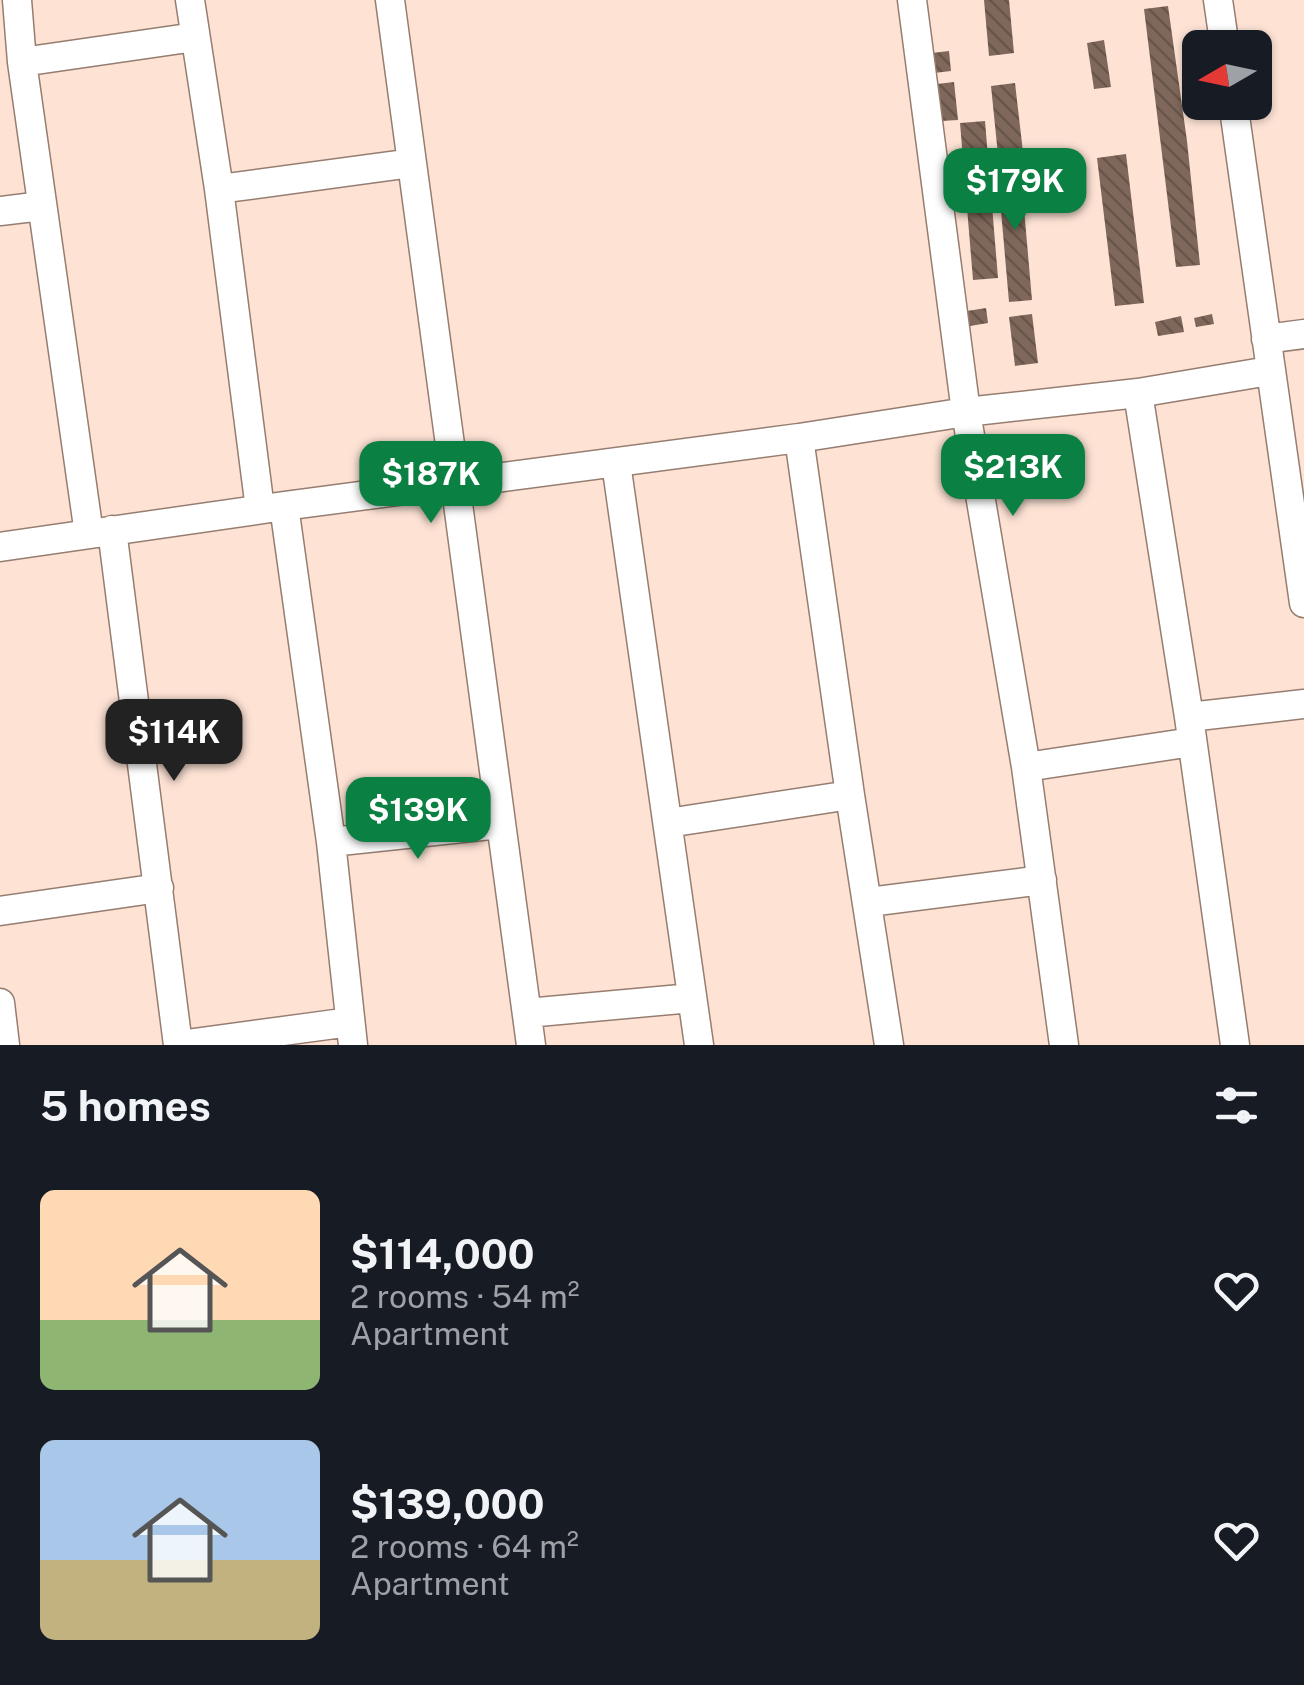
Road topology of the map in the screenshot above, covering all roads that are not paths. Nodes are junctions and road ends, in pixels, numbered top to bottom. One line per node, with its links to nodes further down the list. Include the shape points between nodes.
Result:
1 (17, 0): 8 (street)
2 (190, 0): 7 (street)
3 (390, 0): 10 (street)
4 (912, 0): 18 (street)
5 (1218, 0): 6 (street)
6 (1222, 30)
7 (196, 37): 8 (street); 11 (street)
8 (22, 62): 12 (street)
9 (1235, 120): 15 (street)
10 (412, 163): 11 (street); 21 (street)
11 (219, 190): 22 (street)
12 (42, 206): 13 (street); 23 (street)
13 (0, 211)
14 (1304, 334): 15 (street)
15 (1266, 340): 16 (street)
16 (1269, 371): 17 (street); 25 (street)
17 (1138, 393): 18 (street); 27 (street)
18 (966, 412): 19 (street); 28 (street)
19 (799, 438): 20 (street); 29 (street)
20 (616, 463): 21 (street); 30 (street)
21 (454, 483): 22 (street); 31 (street)
22 (272, 507): 23 (street); 32 (street)
23 (100, 532): 24 (street); 34 (street)
24 (0, 547)
25 (1304, 603)
26 (1304, 704): 27 (street)
27 (1191, 730): 28 (street); 47 (street)
28 (1026, 767): 33 (street)
29 (850, 796): 30 (street); 35 (street)
30 (668, 822): 37 (street)
31 (500, 824): 32 (street); 39 (street)
32 (331, 842): 40 (street)
33 (1042, 880): 35 (street); 46 (street)
34 (158, 888): 36 (street); 42 (street)
35 (868, 902): 45 (street)
36 (0, 911)
37 (692, 998): 39 (street); 44 (street)
38 (0, 1004): 41 (street)
39 (527, 1013): 43 (street)
40 (352, 1033): 42 (street)
41 (5, 1045)
42 (178, 1045)
43 (530, 1045)
44 (699, 1045)
45 (890, 1045)
46 (1064, 1045)
47 (1235, 1045)

